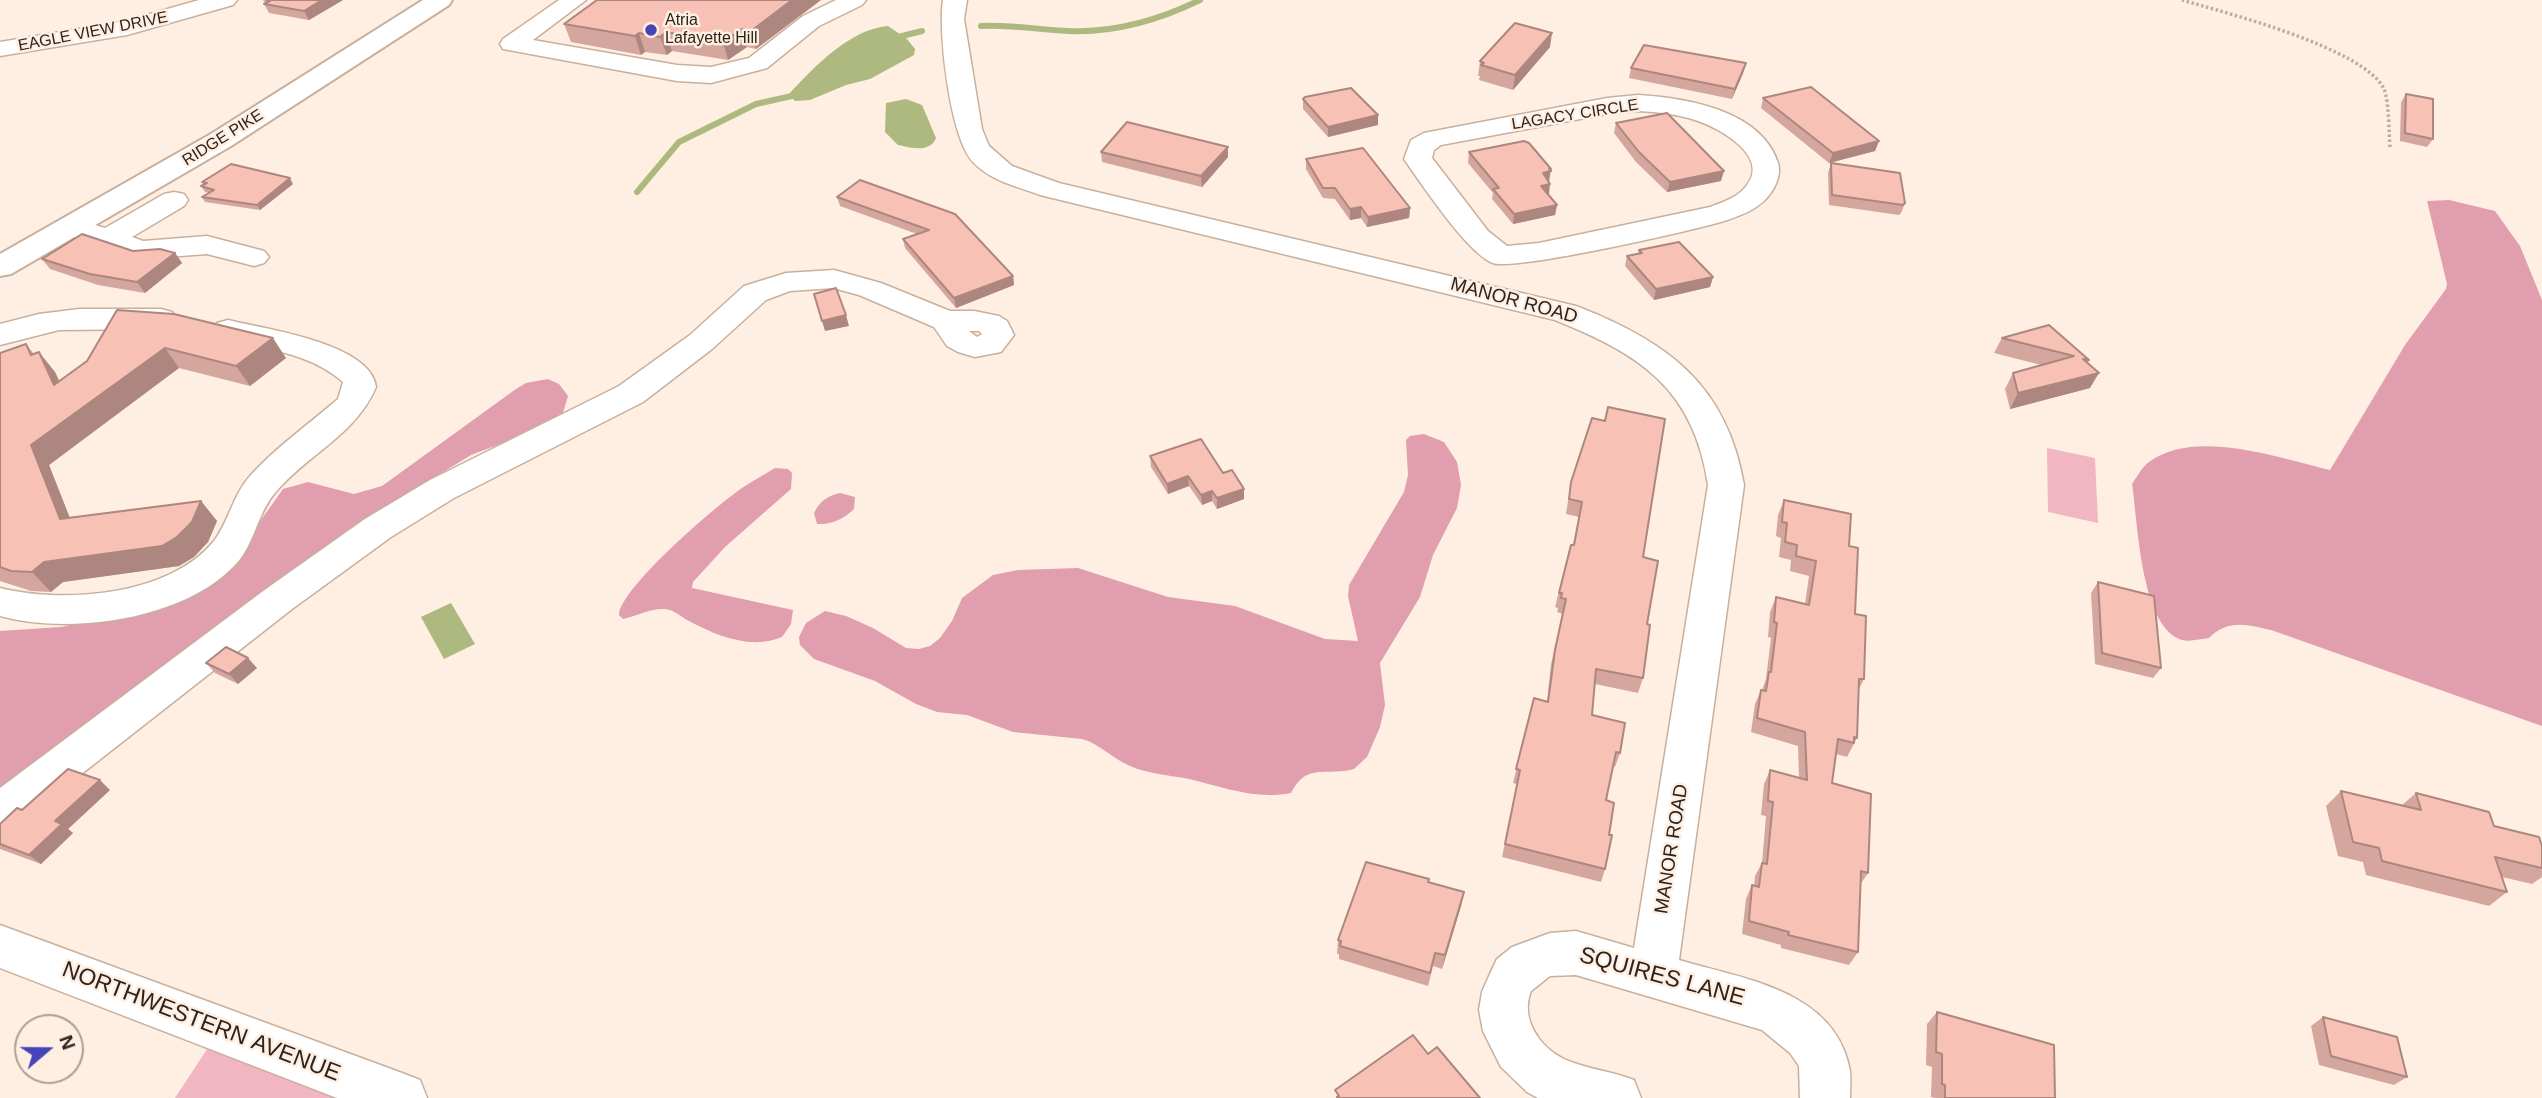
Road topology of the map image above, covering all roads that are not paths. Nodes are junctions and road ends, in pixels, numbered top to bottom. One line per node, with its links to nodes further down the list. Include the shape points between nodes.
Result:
1 (225, 0): 6 (street, EAGLE VIEW DRIVE, via 127,28)
2 (440, 0): 8 (main road, RIDGE PIKE, via 220,140)
3 (574, 0): 4 (street, via 512,44 711,75 758,62 811,21)
4 (854, 0)
5 (956, 0): 13 (street, MANOR ROAD, via 951,19 969,129 983,156 1002,172 1050,189)
6 (0, 49)
7 (174, 200): 9 (lane)
8 (72, 227): 9 (street); 12 (main road, RIDGE PIKE)
9 (108, 239): 11 (street, via 141,250 207,245)
10 (1502, 256): 10 (street, LAGACY CIRCLE, via 1733,209 1762,188 1767,169 1764,159 1751,141 1730,125 1694,111 1654,104 1608,106 1426,142 1418,150 1418,159 1478,237); 13 (street)
11 (254, 257)
12 (0, 267)
13 (1483, 292): 19 (street, MANOR ROAD, via 1586,320 1643,350 1675,375 1697,401 1713,426 1725,464 1724,503)
14 (946, 321): 17 (street, via 834,279 786,282 755,293 701,342 631,394 442,489 378,528)
15 (0, 335): 16 (lane, via 69,319 195,321 305,350 359,378 360,387 342,415 262,485 226,553 195,578 159,593 78,609 28,610)
16 (0, 602)
17 (0, 813)
18 (0, 946): 20 (street, NORTHWESTERN AVENUE)
19 (1654, 975): 21 (street, SQUIRES LANE, via 1576,953 1552,953 1518,969 1504,995 1505,1028 1524,1059 1556,1080); 22 (street, SQUIRES LANE, via 1758,1004 1793,1022 1818,1052 1825,1070)
20 (402, 1098)
21 (1616, 1098)
22 (1825, 1098)

